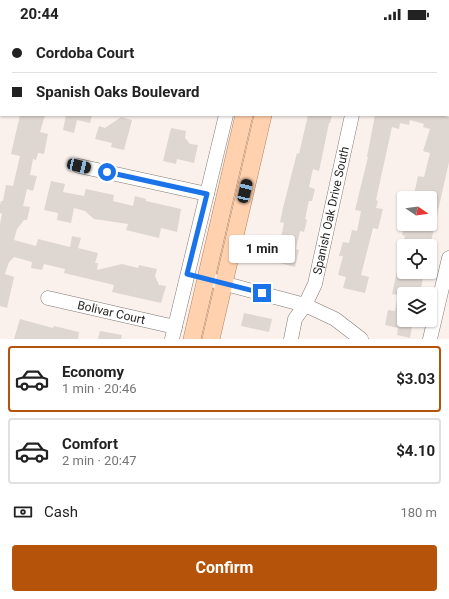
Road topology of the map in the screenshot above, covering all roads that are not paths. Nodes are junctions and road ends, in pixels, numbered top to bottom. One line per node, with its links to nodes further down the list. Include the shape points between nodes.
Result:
1 (226, 116): 6 (street)
2 (244, 116): 9 (main road)
3 (263, 116): 10 (main road)
4 (352, 116): 12 (street, Spanish Oak Drive South, via 315,284)
5 (79, 166): 6 (street)
6 (207, 194): 8 (street)
7 (449, 258): 18 (street)
8 (187, 274): 9 (street); 13 (street)
9 (206, 279): 10 (street); 14 (main road)
10 (224, 283): 12 (street); 15 (main road)
11 (48, 298): 13 (street, Bolivar Court)
12 (305, 305): 16 (street, Spanish Oak Drive South, via 296,319); 17 (street, via 335,319)
13 (173, 333)
14 (192, 339)
15 (211, 339)
16 (291, 339)
17 (361, 339)
18 (430, 339)

